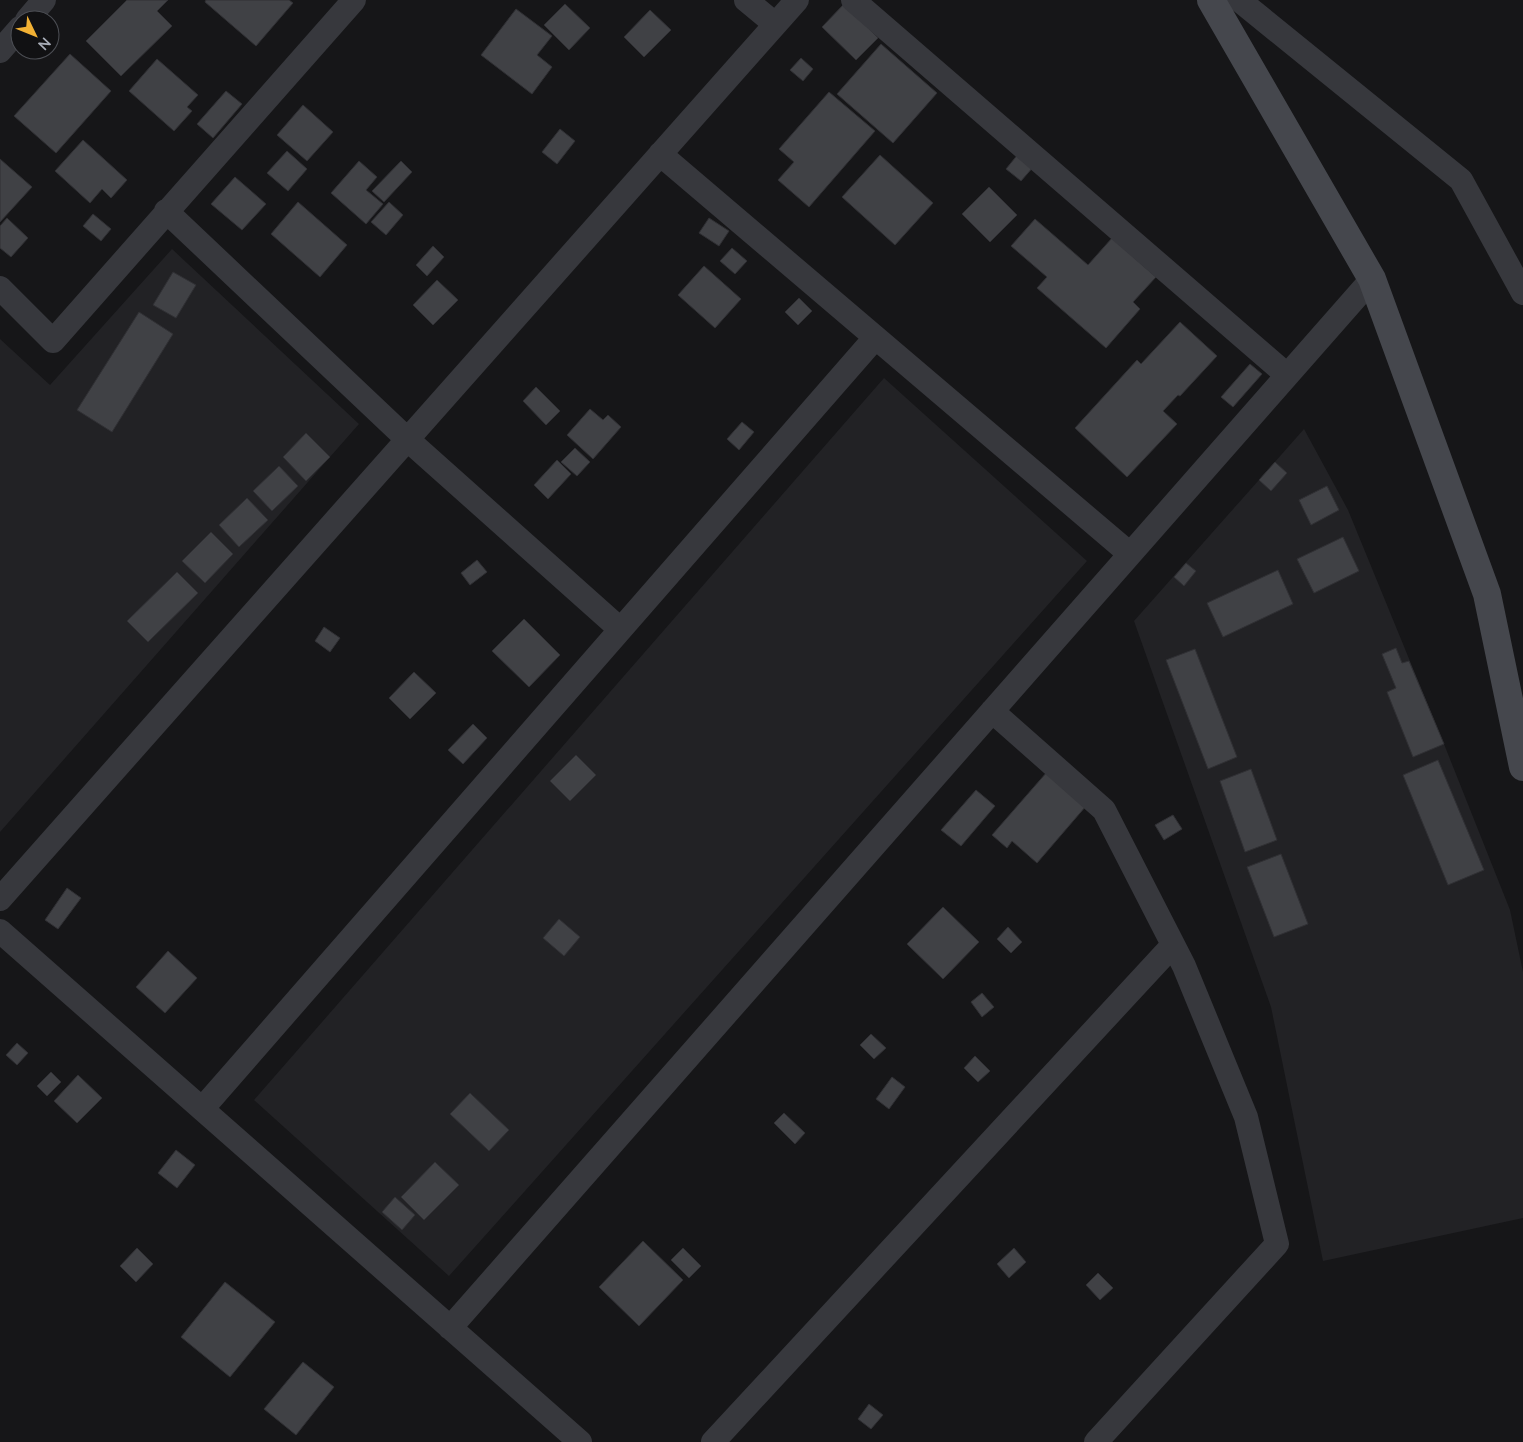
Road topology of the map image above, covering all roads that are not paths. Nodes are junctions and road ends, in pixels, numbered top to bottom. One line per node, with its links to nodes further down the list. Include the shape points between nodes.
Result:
1 (44, 0): 8 (street)
2 (354, 0): 13 (street)
3 (746, 0): 9 (street)
4 (797, 0): 9 (street)
5 (853, 0): 18 (street)
6 (1211, 0): 14 (main road)
7 (1239, 0): 16 (street, via 1461,180)
8 (35, 10)
9 (775, 24): 12 (street)
10 (10, 40): 11 (street)
11 (0, 51)
12 (660, 154): 17 (street); 19 (street)
13 (166, 211): 15 (street, via 53,341); 19 (street)
14 (1372, 279): 18 (street); 23 (main road, via 1487,594)
15 (0, 288)
16 (1523, 293)
17 (875, 338): 20 (street); 21 (street)
18 (1287, 375): 20 (street)
19 (407, 439): 21 (street); 24 (street)
20 (1130, 554): 22 (street)
21 (620, 629): 27 (street)
22 (992, 711): 26 (street, via 1104,810); 28 (street)
23 (1523, 767)
24 (0, 899)
25 (0, 931): 27 (street)
26 (1173, 944): 30 (street); 31 (street, via 1246,1116 1277,1244)
27 (202, 1109): 28 (street)
28 (450, 1328): 29 (street)
29 (580, 1442)
30 (713, 1442)
31 (1096, 1442)

